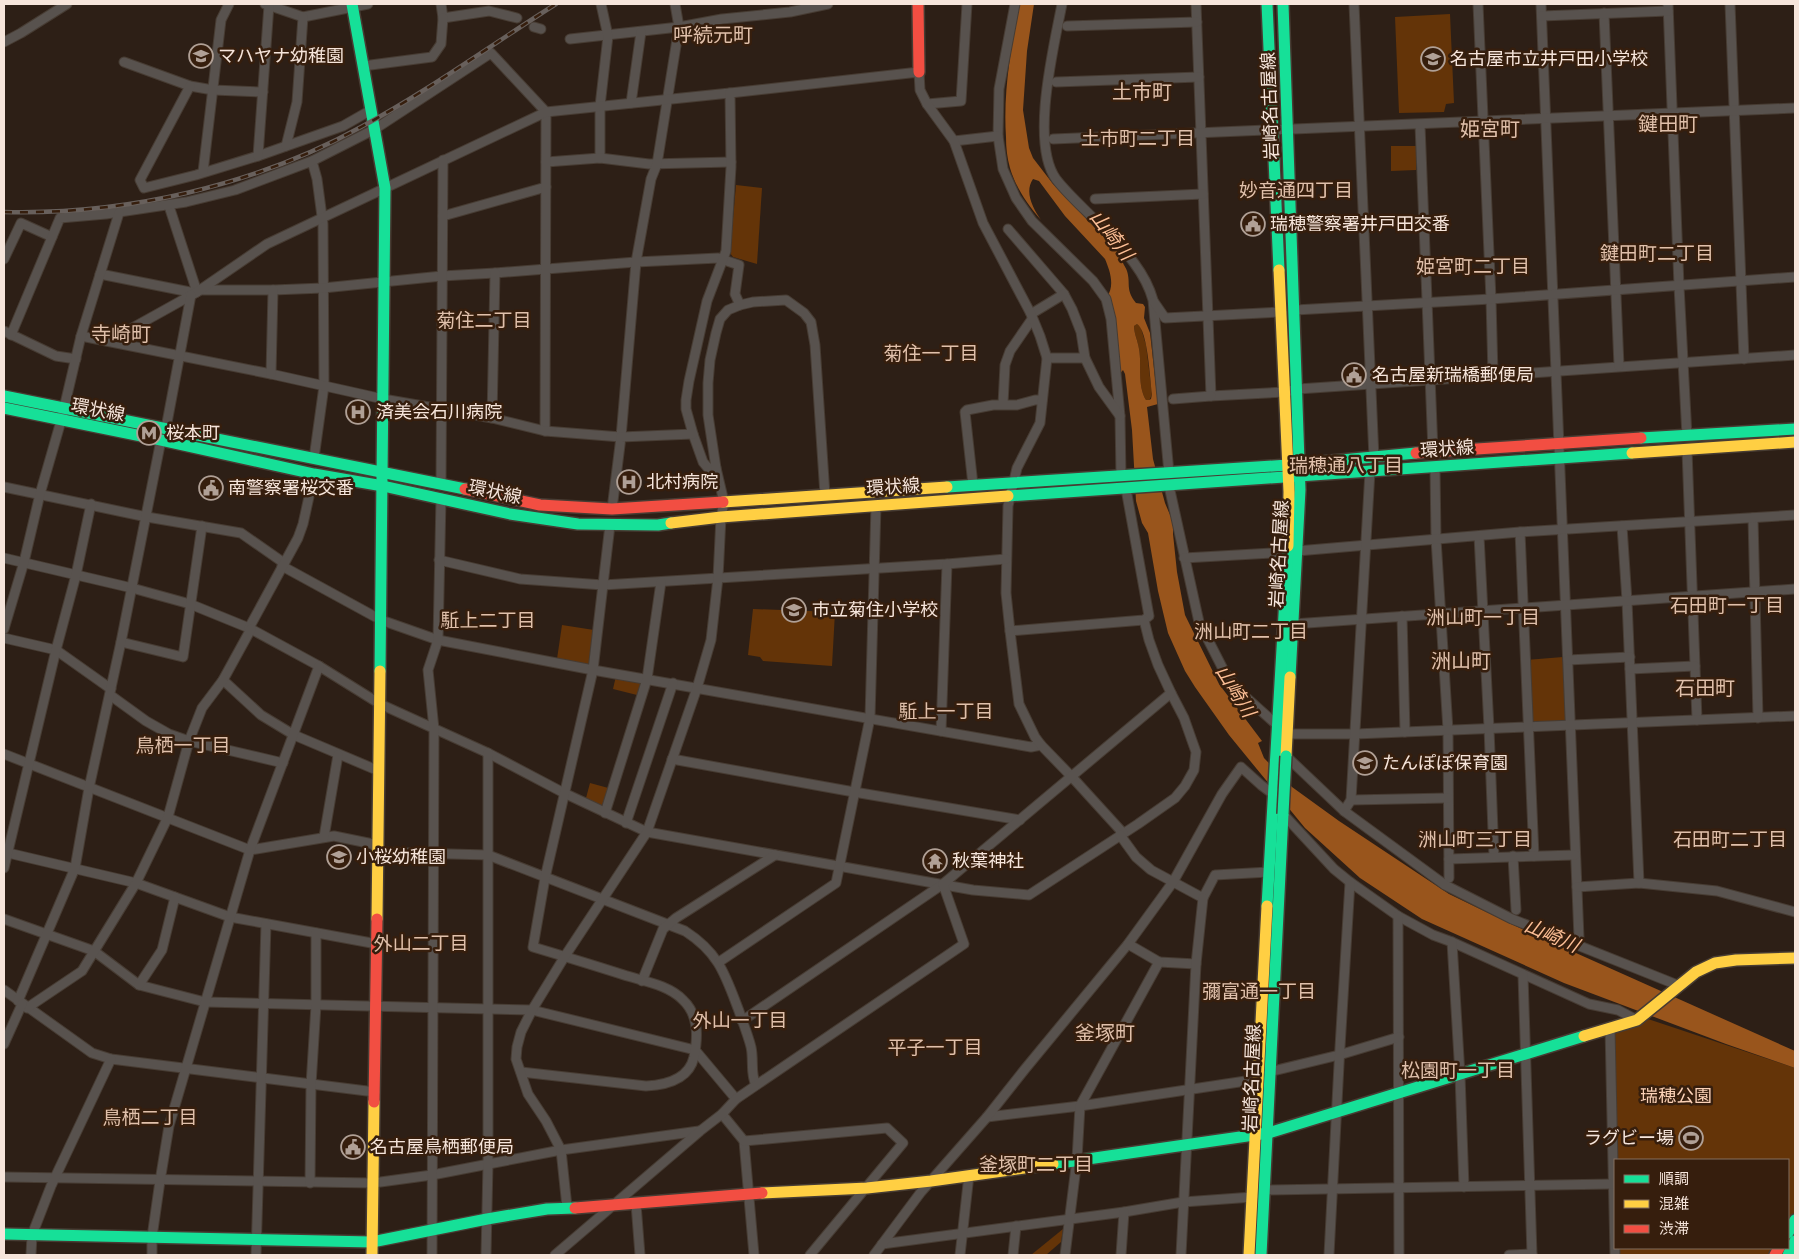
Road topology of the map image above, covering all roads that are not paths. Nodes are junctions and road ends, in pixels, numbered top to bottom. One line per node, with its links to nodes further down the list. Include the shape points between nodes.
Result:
1 (67, 4): 33 (street)
2 (229, 4): 40 (street, via 222,20)
3 (368, 4): 20 (street)
4 (441, 4): 25 (street)
5 (601, 4): 31 (street)
6 (675, 4): 29 (street)
7 (828, 4): 29 (street)
8 (918, 4): 36 (main road)
9 (967, 4): 45 (street, via 961,101)
10 (1016, 4): 61 (street, via 999,89)
11 (1062, 4): 101 (street, via 1047,81 1045,153 1056,179 1127,254 1149,285)
12 (1196, 4): 27 (street)
13 (1267, 4): 58 (main road, 岩崎名古屋線)
14 (1283, 4): 59 (main road, 岩崎名古屋線)
15 (1354, 4): 56 (street)
16 (1478, 4): 54 (street)
17 (1541, 4): 23 (street)
18 (1730, 4): 49 (street)
19 (267, 5): 24 (street); 41 (street)
20 (352, 5): 24 (street); 35 (main road)
21 (1668, 7): 22 (street); 51 (street)
22 (1604, 13): 23 (street); 52 (street)
23 (1542, 16): 53 (street)
24 (303, 17): 64 (street, via 297,102)
25 (442, 18): 26 (street, via 489,11); 35 (street, via 442,44 432,57)
26 (518, 18)
27 (1197, 22): 28 (street); 37 (street)
28 (1067, 26)
29 (679, 27): 30 (street); 43 (street)
30 (641, 32): 31 (street); 44 (street)
31 (608, 36): 32 (street); 46 (street)
32 (570, 39)
33 (4, 42)
34 (124, 62): 39 (street)
35 (363, 66): 48 (main road)
36 (919, 72): 42 (street); 45 (street, via 920,90)
37 (1199, 77): 38 (street); 60 (street)
38 (1056, 82)
39 (190, 86): 40 (street); 72 (street, via 140,180 144,188)
40 (213, 90): 41 (street); 72 (street)
41 (263, 92): 65 (street)
42 (730, 93): 43 (street); 70 (street)
43 (668, 100): 44 (street); 71 (street)
44 (631, 103): 46 (street)
45 (927, 104): 63 (street)
46 (600, 106): 50 (street); 66 (street)
47 (1795, 108): 49 (street)
48 (371, 110): 57 (main road); 64 (street, via 343,126)
49 (1734, 111): 51 (street); 91 (street)
50 (546, 112): 57 (street, via 491,53); 67 (street); 69 (street)
51 (1672, 114): 52 (street); 93 (street)
52 (1608, 116): 53 (street); 96 (street)
53 (1547, 120): 54 (street); 99 (street)
54 (1483, 121): 55 (street); 100 (street)
55 (1420, 125): 56 (street); 102 (street)
56 (1360, 126): 59 (street); 104 (street)
57 (375, 129): 68 (street); 74 (main road)
58 (1274, 130): 59 (street); 60 (street); 106 (main road, 岩崎名古屋線)
59 (1289, 130): 105 (main road, 岩崎名古屋線)
60 (1201, 133): 62 (street); 75 (street)
61 (998, 136): 63 (street); 137 (street, via 1003,169 1016,198 1032,221 1093,281 1106,299 1111,319)
62 (1053, 139)
63 (954, 141): 108 (street, via 982,223)
64 (286, 146): 65 (street)
65 (258, 156): 72 (street)
66 (600, 158): 69 (street); 71 (street)
67 (443, 160): 74 (street); 79 (street)
68 (312, 161): 77 (street, via 236,190); 80 (street)
69 (546, 162): 73 (street)
70 (730, 162): 71 (street); 83 (street)
71 (658, 164): 85 (street, via 650,179)
72 (203, 172)
73 (546, 187): 79 (street); 86 (street)
74 (385, 188): 80 (street); 92 (main road)
75 (1203, 194): 76 (street); 107 (street)
76 (1095, 199)
77 (169, 206): 78 (street); 97 (street)
78 (119, 212): 82 (street, via 60,218); 88 (street)
79 (442, 216): 89 (street)
80 (322, 217): 94 (street); 97 (street, via 267,244)
81 (1008, 229): 98 (street)
82 (52, 237): 84 (street, via 21,223); 109 (street)
83 (724, 259): 85 (street); 103 (street, via 739,264 735,294); 143 (street, via 707,301 688,391 686,409)
84 (4, 260)
85 (636, 262): 86 (street); 145 (street)
86 (546, 270): 87 (street); 142 (street)
87 (494, 273): 89 (street); 138 (street)
88 (100, 274): 97 (street); 110 (street)
89 (442, 276): 92 (street); 136 (street)
90 (1795, 277): 91 (street)
91 (1741, 281): 93 (street); 117 (street)
92 (384, 283): 94 (street); 130 (main road)
93 (1679, 286): 96 (street); 118 (street)
94 (323, 288): 95 (street); 125 (street)
95 (273, 290): 97 (street); 121 (street)
96 (1616, 290): 99 (street); 119 (street)
97 (196, 293): 111 (street); 113 (street)
98 (1064, 294): 108 (street); 115 (street, via 1081,332)
99 (1554, 294): 100 (street); 120 (street)
100 (1491, 299): 102 (street); 122 (street)
101 (1153, 300): 107 (street, via 1165,318); 159 (street)
102 (1426, 303): 104 (street); 123 (street)
103 (740, 305): 155 (street, via 728,310 720,319 710,360 708,415); 171 (street, via 786,300 804,312 810,322 815,345)
104 (1368, 306): 105 (street); 124 (street)
105 (1295, 310): 126 (main road, 岩崎名古屋線)
106 (1282, 312): 107 (street); 127 (main road, 岩崎名古屋線)
107 (1208, 316): 129 (street)
108 (1032, 317): 114 (street); 133 (street, via 1010,351 1005,365)
109 (8, 333): 116 (street, via 56,356)
110 (81, 336): 111 (street); 116 (street)
111 (108, 341): 113 (street)
112 (1795, 356): 117 (street)
113 (180, 357): 121 (street); 140 (street)
114 (1047, 358): 115 (street); 132 (street)
115 (1085, 358): 137 (street, via 1099,387)
116 (76, 359): 135 (street)
117 (1744, 359): 118 (street)
118 (1682, 364): 119 (street); 144 (street)
119 (1619, 366): 120 (street)
120 (1557, 372): 122 (street); 148 (street)
121 (271, 374): 125 (street)
122 (1492, 375): 123 (street)
123 (1430, 381): 124 (street); 150 (street)
124 (1370, 385): 126 (street); 152 (street)
125 (324, 386): 130 (street); 151 (street)
126 (1298, 389): 127 (street); 154 (main road, 岩崎名古屋線)
127 (1285, 392): 129 (street); 154 (main road, 岩崎名古屋線)
128 (4, 396): 135 (main road, 環状線)
129 (1211, 396): 131 (street)
130 (383, 399): 136 (street); 158 (main road)
131 (1173, 399)
132 (1042, 400): 133 (street); 163 (street, via 1040,423 1017,468)
133 (1003, 404): 165 (street, via 965,412)
134 (4, 408): 139 (main road, 環状線)
135 (64, 408): 139 (street); 140 (main road, 環状線)
136 (442, 409): 138 (street); 164 (street)
137 (1120, 416): 161 (street)
138 (492, 418): 142 (street)
139 (61, 421): 146 (main road, 環状線); 170 (street)
140 (166, 428): 151 (main road, 環状線)
141 (1795, 429): 144 (main road, 環状線)
142 (545, 431): 145 (street)
143 (693, 434): 145 (street); 155 (street, via 703,462 708,468)
144 (1687, 436): 148 (main road, 環状線)
145 (621, 437): 177 (street)
146 (161, 440): 160 (main road, 環状線); 179 (street)
147 (1795, 442): 149 (main road, 環状線)
148 (1560, 443): 150 (main road, 環状線); 153 (street)
149 (1687, 450): 153 (main road, 環状線); 182 (street)
150 (1433, 451): 152 (main road, 環状線)
151 (314, 458): 158 (main road, 環状線)
152 (1374, 458): 154 (main road, 環状線)
153 (1561, 458): 156 (main road, 環状線); 186 (street)
154 (1294, 465): 159 (main road, 環状線); 162 (main road, 岩崎名古屋線)
155 (716, 468): 174 (street)
156 (1435, 468): 157 (main road, 環状線); 189 (street)
157 (1370, 471): 162 (main road, 環状線); 190 (street)
158 (382, 472): 164 (main road, 環状線); 167 (main road)
159 (1167, 473): 161 (main road, 環状線)
160 (314, 474): 167 (main road, 環状線); 198 (street, via 303,524)
161 (1125, 476): 163 (main road, 環状線)
162 (1294, 477): 168 (main road, 環状線); 191 (main road, 岩崎名古屋線)
163 (1015, 483): 165 (main road, 環状線); 172 (street)
164 (441, 484): 177 (main road, 環状線, via 540,504)
165 (973, 485): 171 (main road, 環状線)
166 (4, 486): 170 (street)
167 (383, 486): 173 (main road, 環状線); 216 (main road)
168 (1167, 486): 169 (main road, 環状線); 193 (street)
169 (1126, 488): 172 (main road, 環状線); 217 (street, via 1149,616)
170 (40, 494): 175 (street); 196 (street)
171 (825, 495): 174 (main road, 環状線)
172 (1011, 496): 176 (main road, 環状線); 194 (street)
173 (441, 498): 183 (main road, 環状線, via 545,520); 195 (street)
174 (724, 502): 177 (main road, 環状線); 180 (street)
175 (91, 504): 179 (street); 200 (street)
176 (876, 505): 180 (main road, 環状線); 199 (street)
177 (612, 509)
178 (1795, 515): 181 (street)
179 (147, 517): 184 (street); 204 (street)
180 (721, 517): 183 (main road, 環状線); 201 (street)
181 (1753, 518): 182 (street); 206 (street)
182 (1690, 521): 185 (street); 207 (street)
183 (610, 525): 203 (street)
184 (202, 526): 198 (street, via 241,533); 209 (street)
185 (1622, 526): 186 (street); 208 (street)
186 (1563, 531): 187 (street); 210 (street)
187 (1520, 532): 188 (street); 211 (street)
188 (1479, 536): 189 (street); 212 (street)
189 (1436, 539): 190 (street); 213 (street)
190 (1366, 546): 191 (street); 215 (street)
191 (1292, 552): 193 (street); 218 (main road, 岩崎名古屋線); 244 (main road, 岩崎名古屋線)
192 (4, 558): 196 (street)
193 (1184, 558): 244 (street, via 1200,622 1224,671 1238,691)
194 (1006, 559): 197 (street); 221 (street)
195 (438, 560): 203 (street, via 520,579); 223 (street)
196 (24, 562): 200 (street); 219 (street)
197 (947, 564): 199 (street); 250 (street)
198 (283, 565): 216 (street); 220 (street)
199 (873, 569): 201 (street); 240 (street)
200 (76, 575): 204 (street); 225 (street)
201 (718, 578): 202 (street); 235 (street, via 711,640)
202 (660, 582): 203 (street); 232 (street)
203 (603, 584): 231 (street)
204 (132, 588): 209 (street); 224 (street)
205 (1795, 589): 206 (street)
206 (1756, 592): 207 (street); 241 (street)
207 (1692, 595): 208 (street); 229 (street)
208 (1627, 601): 210 (street); 226 (street)
209 (190, 604): 220 (street); 224 (street, via 183,657)
210 (1567, 606): 211 (street); 227 (street)
211 (1523, 608): 212 (street); 246 (street)
212 (1484, 610): 213 (street); 247 (street)
213 (1440, 614): 214 (street); 249 (street)
214 (1402, 616): 215 (street); 251 (street)
215 (1362, 619): 218 (street); 253 (street)
216 (381, 620): 223 (street); 238 (main road)
217 (1144, 620): 221 (street); 237 (street, via 1158,665)
218 (1293, 624): 252 (main road, 岩崎名古屋線)
219 (4, 629)
220 (250, 629): 228 (street); 233 (street)
221 (1010, 631): 256 (street, via 1019,704)
222 (4, 638): 225 (street)
223 (438, 640): 231 (street); 248 (street, via 428,670)
224 (121, 642): 236 (street)
225 (56, 650): 236 (street); 263 (street)
226 (1630, 657): 227 (street); 230 (street)
227 (1568, 660): 245 (street)
228 (319, 666): 238 (street); 254 (street)
229 (1694, 666): 230 (street); 242 (street)
230 (1630, 669): 243 (street)
231 (593, 670): 232 (street); 268 (street)
232 (647, 679): 234 (street); 273 (street)
233 (223, 680): 254 (street, via 261,715); 255 (street, via 202,708)
234 (673, 683): 235 (street); 277 (street)
235 (697, 688): 240 (street); 261 (street)
236 (111, 692): 255 (street, via 146,721); 266 (street)
237 (1172, 693): 265 (street); 279 (street, via 1193,741 1196,752 1194,770 1175,798)
238 (380, 704): 248 (street); 264 (main road)
239 (1795, 716): 241 (street)
240 (870, 718): 250 (street); 267 (street)
241 (1758, 718): 242 (street)
242 (1696, 720): 243 (street)
243 (1632, 723): 245 (street); 302 (street)
244 (1277, 725): 252 (street); 269 (main road, 岩崎名古屋線)
245 (1570, 725): 246 (street); 285 (street)
246 (1528, 727): 247 (street); 289 (street)
247 (1489, 728): 249 (street); 290 (street)
248 (434, 729): 257 (street); 284 (street)
249 (1448, 730): 251 (street); 270 (street)
250 (941, 731): 256 (street)
251 (1405, 732): 253 (street)
252 (1287, 734): 253 (street); 260 (main road, 岩崎名古屋線)
253 (1355, 734): 271 (street)
254 (294, 735): 259 (street); 262 (street)
255 (190, 741): 262 (street); 275 (street)
256 (1041, 746): 265 (street)
257 (488, 753): 268 (street); 287 (street)
258 (4, 754): 263 (street)
259 (338, 755): 264 (street); 280 (street)
260 (1286, 756): 272 (street); 274 (main road, 岩崎名古屋線, bridge)
261 (672, 759): 267 (street); 278 (street)
262 (283, 763): 281 (street)
263 (29, 765): 266 (street); 282 (street)
264 (379, 772): 283 (main road)
265 (1072, 777): 276 (street); 279 (street)
266 (89, 788): 275 (street); 294 (street)
267 (854, 792): 276 (street); 292 (street)
268 (564, 793): 273 (street); 296 (street)
269 (1273, 794): 295 (main road, 岩崎名古屋線); 298 (street, via 1241,767 1222,794)
270 (1448, 798): 271 (street); 291 (street)
271 (1351, 800): 272 (street)
272 (1344, 810): 329 (street, via 1445,885 1512,919)
273 (605, 812): 277 (street)
274 (1283, 814): 299 (street, via 1334,870); 350 (main road, 岩崎名古屋線)
275 (168, 817): 281 (street); 300 (street)
276 (1020, 820): 301 (street)
277 (626, 823): 278 (street)
278 (647, 832): 286 (street); 306 (street)
279 (1122, 834): 298 (street, via 1136,857); 301 (street, via 1029,894)
280 (324, 837): 281 (street); 283 (street, via 372,844)
281 (250, 850): 310 (street)
282 (6, 852): 293 (street); 294 (street)
283 (378, 852): 284 (street); 318 (main road)
284 (434, 854): 287 (street); 336 (street)
285 (1576, 854): 289 (street); 303 (street)
286 (775, 855): 292 (street); 313 (street)
287 (488, 856): 296 (street); 337 (street)
288 (1513, 856): 289 (street); 290 (street); 307 (street)
289 (1534, 856)
290 (1494, 857): 291 (street)
291 (1449, 858): 297 (street)
292 (839, 866): 301 (street); 323 (street, via 836,883)
293 (4, 868)
294 (75, 868): 300 (street); 315 (street)
295 (1269, 872): 305 (street, via 1215,875); 353 (main road, 岩崎名古屋線)
296 (545, 878): 306 (street); 321 (street, via 532,947)
297 (1449, 878)
298 (1173, 882): 305 (street); 319 (street)
299 (1350, 882): 309 (street); 345 (street)
300 (136, 883): 304 (street); 320 (street)
301 (943, 884): 340 (street); 355 (street, via 964,944)
302 (1639, 884): 303 (street); 308 (street, via 1718,891)
303 (1577, 887): 316 (street)
304 (175, 897): 310 (street); 328 (street, via 162,950)
305 (1203, 898): 325 (street)
306 (602, 899): 313 (street); 321 (street)
307 (1516, 910)
308 (1795, 912)
309 (1398, 916): 317 (street); 342 (street)
310 (230, 917): 312 (street); 331 (street)
311 (4, 919): 315 (street)
312 (266, 924): 314 (street); 332 (street)
313 (668, 924): 323 (street, via 696,938); 327 (street)
314 (316, 933): 318 (street); 334 (street)
315 (48, 934): 320 (street); 333 (street)
316 (1579, 938)
317 (1452, 942): 326 (street); 351 (street)
318 (377, 944): 335 (main road)
319 (1128, 944): 324 (street); 363 (street)
320 (94, 951): 328 (street); 333 (street, via 82,971)
321 (564, 956): 327 (street); 338 (street)
322 (1795, 958): 329 (main road, via 1715,963 1696,972)
323 (718, 962): 340 (street)
324 (1159, 962): 325 (street); 360 (street)
325 (1196, 964): 356 (street)
326 (1524, 975): 339 (street, via 1589,1004 1618,1010); 346 (street)
327 (642, 981): 344 (street, via 674,992 683,1000 692,1012 697,1029)
328 (139, 985): 331 (street)
329 (1678, 988): 339 (main road)
330 (4, 990): 333 (street)
331 (205, 1002): 332 (street); 348 (street)
332 (264, 1003): 334 (street); 352 (street)
333 (22, 1004): 343 (street); 347 (street, via 92,1053)
334 (316, 1005): 335 (street); 354 (street)
335 (376, 1006): 336 (street); 357 (main road)
336 (433, 1008): 337 (street); 371 (street)
337 (488, 1009): 338 (street); 370 (street)
338 (532, 1010): 344 (street); 349 (street, via 518,1047 516,1059)
339 (1639, 1019): 341 (main road)
340 (742, 1021): 355 (street, via 752,1050)
341 (1610, 1028): 346 (main road); 380 (street)
342 (1398, 1037): 345 (street); 358 (street)
343 (4, 1044)
344 (695, 1050): 349 (street, via 688,1069 680,1077 660,1086); 359 (street)
345 (1339, 1054): 350 (street); 361 (street)
346 (1526, 1055): 351 (main road); 381 (street)
347 (110, 1059): 348 (street); 374 (street)
348 (186, 1070): 352 (street); 375 (street, via 169,1126)
349 (521, 1072): 368 (street, via 528,1094)
350 (1269, 1072): 365 (main road, 岩崎名古屋線)
351 (1460, 1075): 358 (main road); 382 (street)
352 (262, 1079): 354 (street); 376 (street)
353 (1259, 1079): 356 (street); 365 (main road, 岩崎名古屋線)
354 (311, 1085): 357 (street); 378 (street)
355 (756, 1085): 359 (street)
356 (1190, 1090): 360 (street); 367 (street)
357 (374, 1092): 379 (main road)
358 (1397, 1093): 361 (main road); 384 (street)
359 (736, 1099): 362 (street)
360 (1080, 1106): 363 (street); 369 (street)
361 (1338, 1112): 365 (main road); 385 (street)
362 (722, 1114): 364 (street); 366 (street)
363 (987, 1117): 377 (street)
364 (700, 1130): 368 (street); 391 (street)
365 (1262, 1134): 367 (main road); 386 (main road, 岩崎名古屋線); 388 (main road, 岩崎名古屋線)
366 (744, 1141): 383 (street, via 887,1128 903,1143); 387 (street)
367 (1186, 1144): 369 (main road); 389 (street)
368 (562, 1150): 370 (street); 392 (street)
369 (1077, 1159): 372 (main road); 394 (street)
370 (488, 1163): 371 (street); 395 (street)
371 (432, 1175): 379 (street); 398 (street)
372 (969, 1175): 377 (main road); 401 (street)
373 (4, 1176): 374 (street)
374 (55, 1178): 375 (street); 403 (street)
375 (160, 1180): 376 (street); 404 (street)
376 (258, 1181): 378 (street); 405 (street)
377 (931, 1181): 383 (main road); 408 (street)
378 (310, 1183): 379 (street)
379 (373, 1183): 407 (main road)
380 (1612, 1184): 381 (street); 399 (street)
381 (1530, 1186): 382 (street); 430 (street)
382 (1464, 1187): 384 (street)
383 (867, 1188): 387 (main road); 418 (street)
384 (1399, 1188): 385 (street); 428 (street)
385 (1332, 1189): 386 (street); 427 (street)
386 (1264, 1190): 426 (main road, 岩崎名古屋線)
387 (749, 1194): 390 (main road); 417 (street)
388 (1253, 1197): 389 (street); 425 (main road, 岩崎名古屋線)
389 (1183, 1202): 393 (street); 424 (street)
390 (636, 1204): 391 (main road); 416 (street)
391 (612, 1206): 392 (main road); 415 (street)
392 (567, 1207): 395 (main road)
393 (1124, 1212): 394 (street); 423 (street)
394 (1069, 1218): 397 (street); 422 (street)
395 (487, 1219): 398 (main road); 414 (street)
396 (1795, 1220): 400 (main road)
397 (1016, 1226): 401 (street); 421 (street)
398 (433, 1231): 407 (main road); 413 (street)
399 (1614, 1231)
400 (1789, 1231)
401 (963, 1233): 408 (street); 420 (street)
402 (4, 1234): 403 (main road)
403 (32, 1235): 404 (main road); 409 (street)
404 (152, 1237): 405 (main road); 410 (street)
405 (257, 1240): 407 (main road); 411 (street)
406 (1795, 1241): 431 (main road)
407 (372, 1242): 412 (main road)
408 (882, 1244): 419 (street)
409 (31, 1255)
410 (152, 1255)
411 (256, 1255)
412 (372, 1255)
413 (432, 1255)
414 (486, 1255)
415 (554, 1255)
416 (640, 1255)
417 (754, 1255)
418 (810, 1255)
419 (874, 1255)
420 (960, 1255)
421 (1013, 1255)
422 (1065, 1255)
423 (1121, 1255)
424 (1181, 1255)
425 (1249, 1255)
426 (1261, 1255)
427 (1329, 1255)
428 (1399, 1255)
429 (1509, 1255): 430 (street)
430 (1532, 1255)
431 (1788, 1255)

